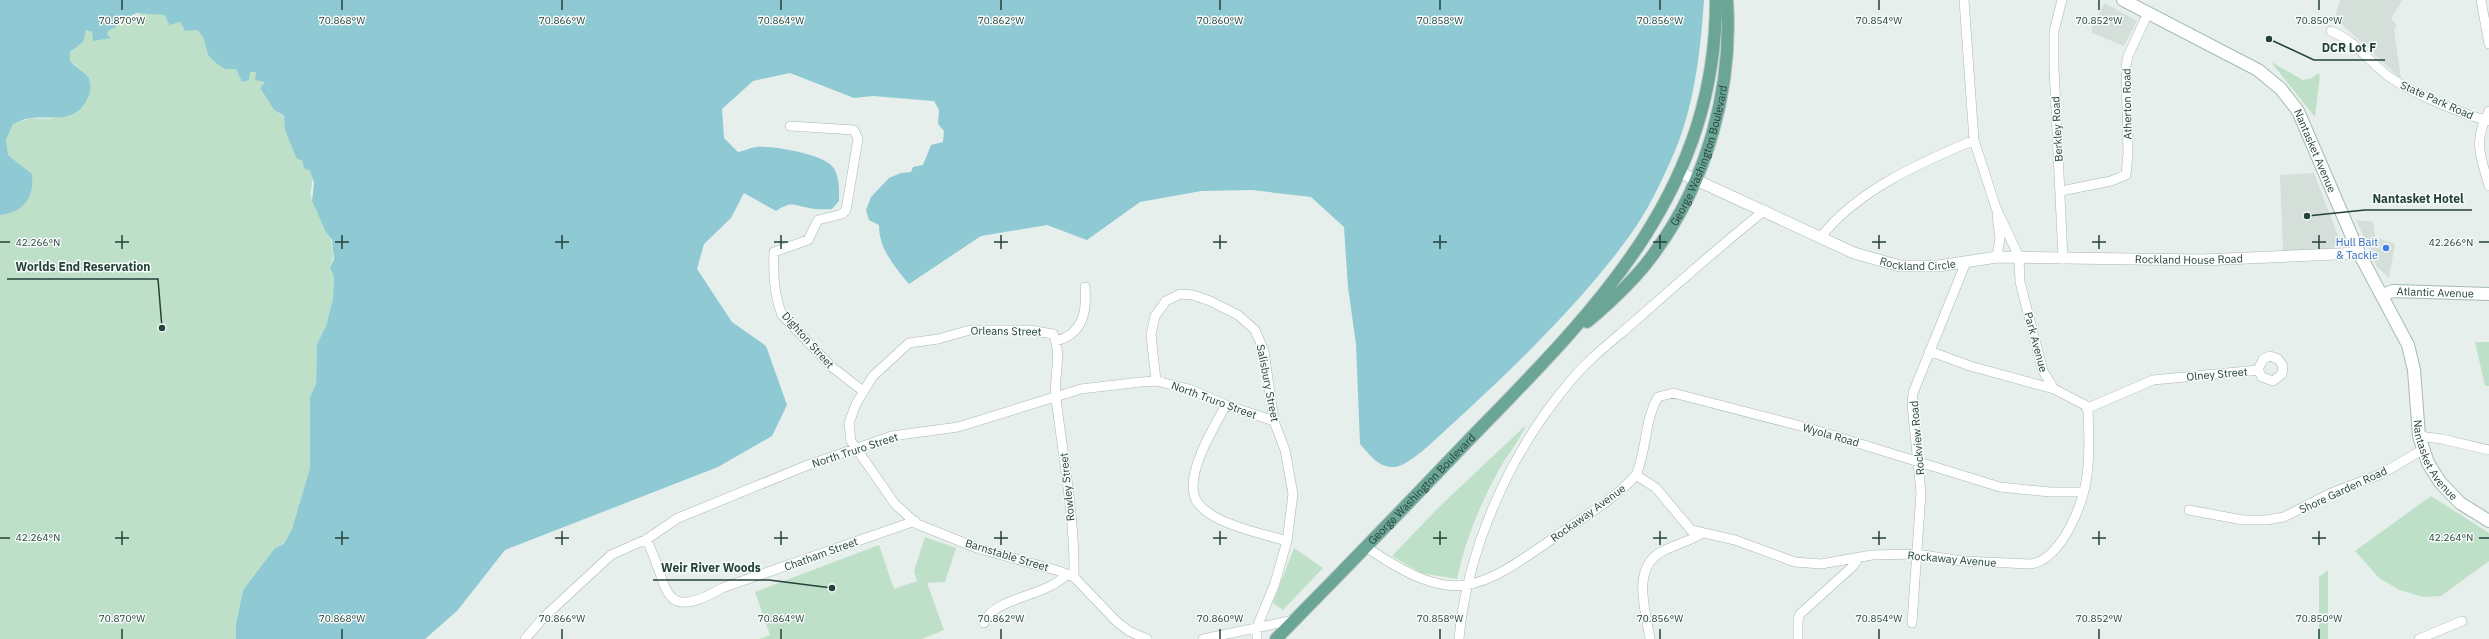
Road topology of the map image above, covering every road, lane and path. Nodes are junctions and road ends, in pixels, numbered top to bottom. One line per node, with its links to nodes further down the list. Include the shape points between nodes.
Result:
1 (1716, 0): 15 (main road, George Washington Boulevard, via 1714,44 1707,90)
2 (1727, 0): 16 (main road, George Washington Boulevard, via 1728,42 1724,86 1712,134)
3 (1964, 0): 14 (street, Park Avenue)
4 (2062, 0): 18 (street, Berkley Road, via 2054,31)
5 (2123, 0): 7 (main road, Nantasket Avenue)
6 (2481, 0): 9 (street)
7 (2148, 13): 18 (street, Atherton Road, via 2126,66 2126,175 2111,181); 22 (main road, Nantasket Avenue, via 2258,70 2287,95 2306,128)
8 (2331, 31): 12 (street, State Park Road, via 2352,42 2384,73 2403,86)
9 (2488, 32): 10 (street)
10 (2489, 44)
11 (2489, 111): 12 (street)
12 (2487, 120): 17 (street, via 2480,130 2479,140)
13 (790, 126): 36 (street, Dighton Street, via 854,130 858,139 846,210 842,214 816,221 808,240 774,252 776,292 782,315 832,367)
14 (1974, 140): 19 (street, Park Avenue); 21 (street, via 1879,187 1836,219)
15 (1681, 173): 16 (street, Rockland Circle); 30 (main road, George Washington Boulevard, via 1641,245)
16 (1695, 179): 20 (street, Rockland Circle); 30 (main road, George Washington Boulevard, via 1673,224 1655,253 1608,304)
17 (2489, 186)
18 (2061, 191): 25 (street, Berkley Road)
19 (1996, 208): 23 (street, Park Avenue); 24 (street, Park Avenue, via 2000,238)
20 (1765, 210): 21 (street, Rockland Circle); 58 (street, via 1600,350 1565,387 1540,422 1505,482 1483,532)
21 (1820, 238): 26 (street, Rockland Circle, via 1854,253 1893,265 1916,268)
22 (2359, 253): 25 (street, Rockland House Road, via 2202,260); 28 (main road, Nantasket Avenue)
23 (2019, 256): 24 (street, Rockland Circle); 25 (street, Rockland House Road); 35 (street, Park Avenue, via 2020,282 2043,371)
24 (1997, 257): 26 (street, Rockland Circle)
25 (2063, 259)
26 (1966, 262): 32 (street, Rockview Road)
27 (1085, 287): 31 (street, via 1086,303 1082,324 1068,338)
28 (2382, 294): 29 (main road, Atlantic Avenue, via 2396,291); 41 (main road, Nantasket Avenue, via 2402,331 2412,358)
29 (2489, 294)
30 (1566, 339): 54 (main road, George Washington Boulevard)
31 (1056, 341): 36 (street, Orleans Street, via 1053,334 1029,330 970,330 938,339 916,341 909,343 882,366); 37 (street, Orleans Street)
32 (1929, 351): 35 (street, via 1970,366); 45 (street, Rockview Road, via 1916,383 1912,405)
33 (2258, 370): 39 (street, Olney Street, via 2153,380)
34 (1156, 381): 37 (street, North Truro Street, via 1107,385); 38 (street, North Truro Street, via 1189,389); 40 (street, Salisbury Street, via 1151,335 1155,316 1166,302 1180,294 1193,295 1238,315 1255,330 1264,351)
35 (2054, 389): 39 (street, Park Avenue)
36 (863, 391): 42 (street, Orleans Street, via 849,423 851,441)
37 (1056, 396): 42 (street, North Truro Street, via 958,427 892,436); 57 (street, Rowley Street, via 1069,504)
38 (1226, 405): 40 (street, North Truro Street); 53 (street, via 1199,461 1194,475 1194,494 1200,505 1219,519)
39 (2088, 408): 47 (street, via 2088,474)
40 (1274, 421): 53 (street, Salisbury Street, via 1286,450 1293,494)
41 (2419, 436): 43 (main road, Nantasket Avenue); 44 (street)
42 (857, 449): 49 (street, Barnstable Street, via 891,499 904,514); 52 (street, North Truro Street, via 808,465 678,518)
43 (2422, 450): 48 (street, Shore Garden Road, via 2382,474 2329,494 2284,517 2243,520); 50 (main road, Nantasket Avenue, via 2433,472 2449,492 2460,503)
44 (2489, 450)
45 (1919, 461): 46 (street, Wyola Road, via 1732,407 1673,393 1658,397 1652,407); 47 (street, Wyola Road, via 2000,487); 55 (street, Rockview Road, via 1921,493)
46 (1636, 475): 51 (street, Rockaway Avenue, via 1656,488 1691,530); 58 (street, Rockaway Avenue, via 1610,499 1498,575)
47 (2083, 492): 55 (street, Rockaway Avenue, via 2077,513 2062,540 2047,557 2037,563 1962,561)
48 (2189, 510)
49 (915, 521): 52 (street, Chatham Street, via 683,604 673,600 667,591); 57 (street, Barnstable Street, via 977,548)
50 (2489, 521)
51 (1701, 534): 56 (street, Rockaway Avenue, via 1735,540 1783,559 1801,563 1821,564); 70 (street, via 1661,552 1648,565 1643,590)
52 (646, 540): 65 (street, North Truro Street, via 611,555 543,618)
53 (1287, 541): 63 (street, Salisbury Street, via 1275,583)
54 (1366, 547): 58 (street, Rockaway Avenue, via 1392,565 1418,578 1434,583); 59 (main road, George Washington Boulevard)
55 (1917, 554): 56 (street, Rockaway Avenue, via 1872,555); 62 (street, Rockview Road)
56 (1859, 558): 71 (street, via 1800,614)
57 (1071, 576): 61 (street, via 998,606 988,614); 66 (street, via 1117,622 1128,631)
58 (1467, 585): 69 (street)
59 (1294, 620): 63 (street); 64 (main road, George Washington Boulevard)
60 (2462, 621): 72 (street)
61 (984, 624)
62 (1912, 624)
63 (1257, 627): 67 (street); 68 (street, Salisbury Street)
64 (1281, 638)
65 (525, 639)
66 (1147, 639)
67 (1204, 639)
68 (1257, 639)
69 (1459, 639)
70 (1650, 639)
71 (1798, 639)
72 (2419, 639)

